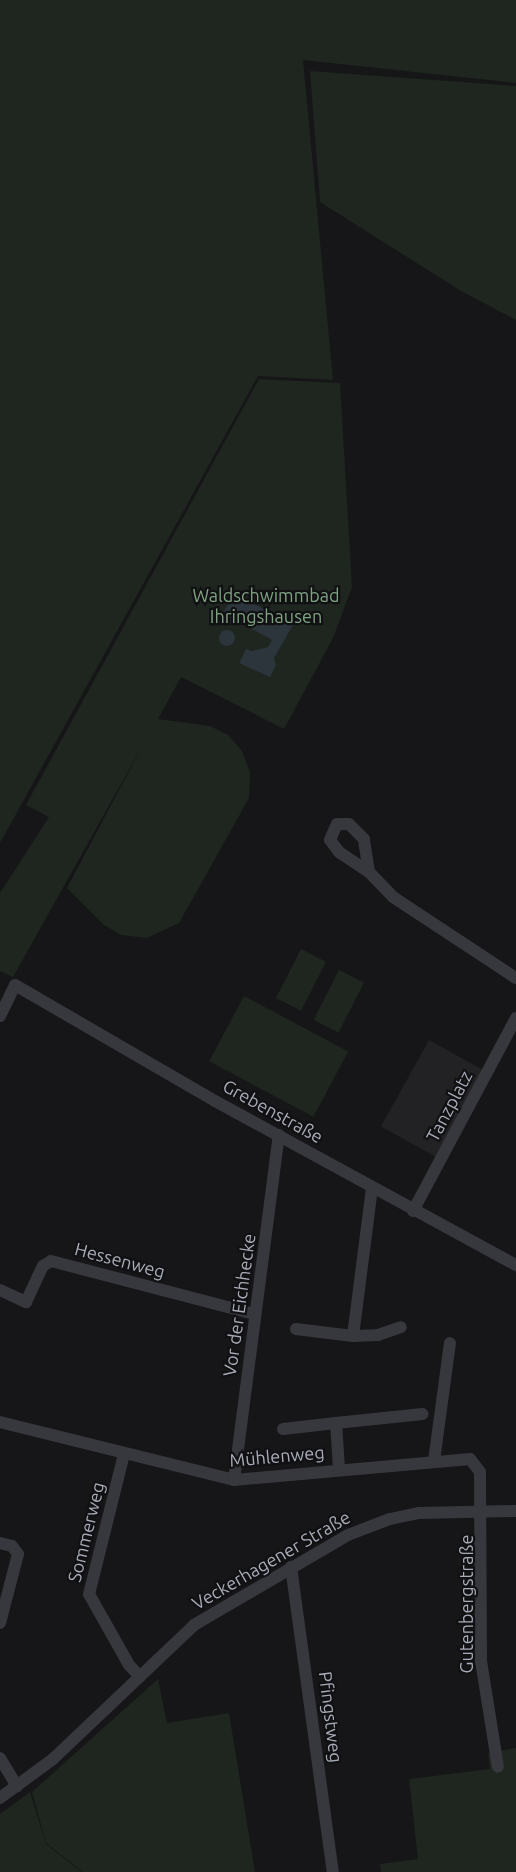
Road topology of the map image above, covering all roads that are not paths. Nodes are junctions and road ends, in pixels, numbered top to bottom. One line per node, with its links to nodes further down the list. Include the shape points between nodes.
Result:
1 (369, 872): 1 (street, via 364,838 356,828 341,823 330,834 332,846); 2 (street)
2 (387, 888): 3 (street); 4 (street, via 393,897)
3 (516, 968)
4 (516, 978)
5 (0, 1016): 7 (street, Grebenstraße, via 15,985)
6 (516, 1018): 9 (street, Tanzplatz)
7 (279, 1134): 8 (street, Grebenstraße); 12 (street, Vor der Eichhecke)
8 (372, 1188): 9 (street, Grebenstraße); 15 (street)
9 (413, 1211): 10 (street, Grebenstraße)
10 (516, 1265)
11 (0, 1290): 12 (street, Hessenweg, via 26,1302 43,1266 51,1261)
12 (255, 1314): 24 (street, Vor der Eichhecke)
13 (401, 1327): 15 (street, via 378,1335)
14 (296, 1329): 15 (street)
15 (352, 1336)
16 (450, 1343): 22 (street)
17 (423, 1414): 19 (street)
18 (0, 1422): 21 (street, Mühlenweg)
19 (336, 1423): 20 (street); 23 (street)
20 (283, 1429)
21 (124, 1454): 24 (street, Mühlenweg); 30 (street, Sommerweg, via 89,1594 129,1665)
22 (434, 1461): 23 (street, Mühlenweg); 25 (street, Mühlenweg, via 470,1458 477,1464)
23 (339, 1468): 24 (street, Mühlenweg)
24 (234, 1480)
25 (483, 1511): 26 (street, Veckerhagener Straße); 28 (street, Veckerhagener Straße, via 419,1513 390,1519 348,1534); 32 (street, Gutenbergstraße, via 481,1661)
26 (516, 1511)
27 (0, 1543): 29 (street, via 12,1546 18,1554)
28 (291, 1567): 30 (street, Veckerhagener Straße, via 194,1625); 35 (street, Pfingstweg)
29 (0, 1623)
30 (140, 1677): 33 (street, Veckerhagener Straße, via 53,1759)
31 (0, 1758): 33 (street)
32 (498, 1767)
33 (17, 1786): 34 (street, Veckerhagener Straße)
34 (0, 1798)
35 (333, 1872)

